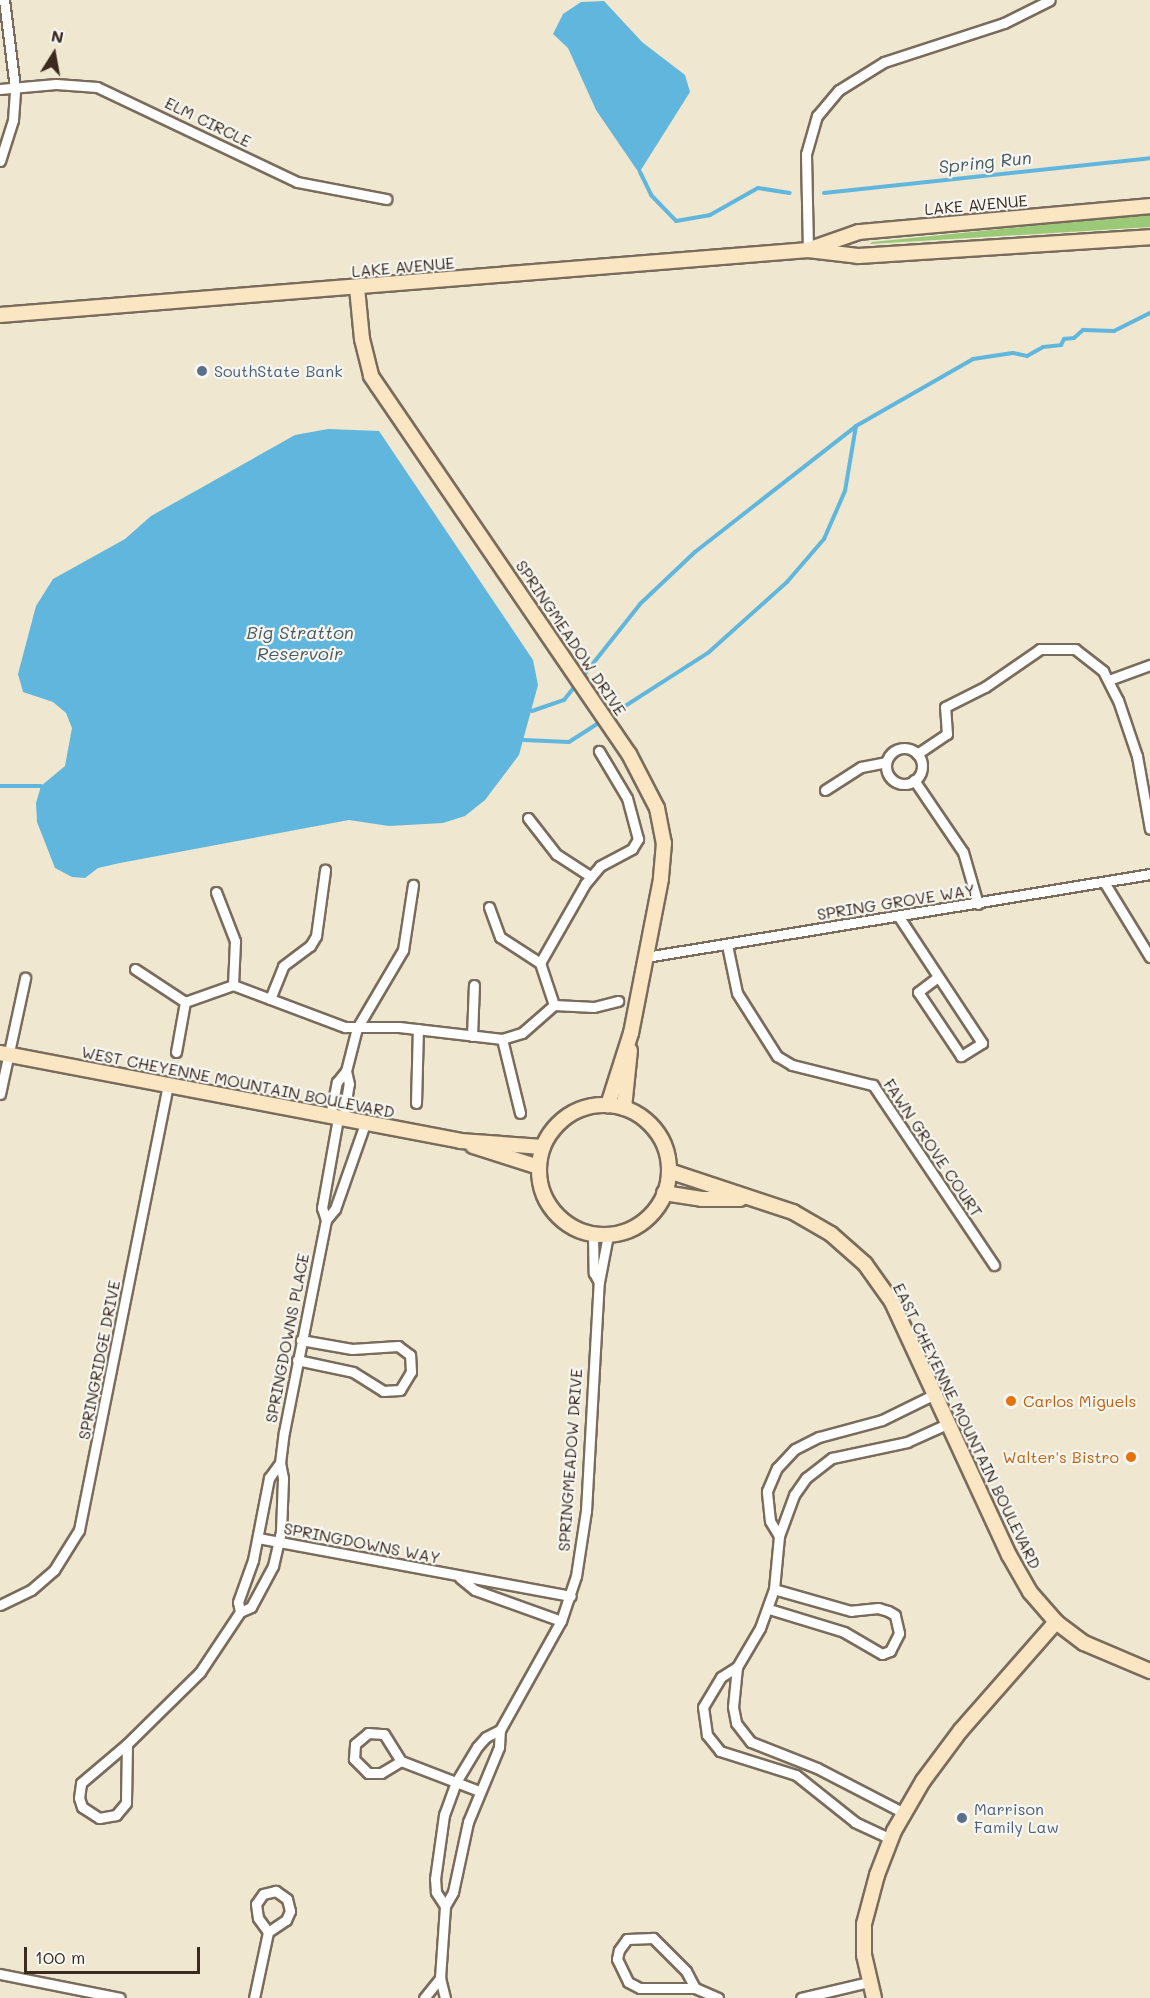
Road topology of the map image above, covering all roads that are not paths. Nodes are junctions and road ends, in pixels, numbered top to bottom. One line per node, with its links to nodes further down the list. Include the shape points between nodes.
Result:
1 (4, 0): 3 (street)
2 (1050, 0): 9 (street, via 1005,23 884,62 839,90 817,116 806,154)
3 (15, 88): 4 (street, ELM CIRCLE); 5 (street, via 13,120); 6 (street, ELM CIRCLE, via 56,84 97,87 297,182)
4 (0, 89)
5 (0, 161)
6 (386, 199)
7 (1150, 206): 9 (street, LAKE AVENUE, via 859,232)
8 (1150, 237): 9 (street, LAKE AVENUE, via 858,256)
9 (808, 250): 10 (street, LAKE AVENUE)
10 (357, 288): 11 (street, LAKE AVENUE); 31 (street, SPRINGMEADOW DRIVE, via 362,339 371,376 560,651 651,792 664,843)
11 (0, 315)
12 (1150, 665): 13 (street)
13 (1109, 680): 15 (street, via 1096,662 1075,649 1040,650 985,687 945,707 946,734); 20 (street, via 1137,756)
14 (599, 751): 23 (street, via 627,798 638,839 632,849 600,866)
15 (917, 754): 16 (street, via 898,749); 17 (street, via 922,766)
16 (886, 762): 17 (street, via 888,774 895,782); 18 (street, via 861,767)
17 (915, 780): 27 (street, via 963,852)
18 (825, 790)
19 (528, 818): 23 (street, via 556,854)
20 (1150, 829)
21 (325, 870): 39 (street, via 316,936 310,946 283,966)
22 (1150, 874): 24 (street, SPRING GROVE WAY)
23 (590, 876): 33 (street)
24 (1104, 882): 27 (street, SPRING GROVE WAY); 32 (street)
25 (413, 885): 43 (street, via 403,950)
26 (216, 892): 37 (street, via 235,941)
27 (978, 904): 29 (street, SPRING GROVE WAY)
28 (489, 907): 33 (street, via 500,937)
29 (899, 917): 30 (street, SPRING GROVE WAY); 35 (street)
30 (727, 945): 31 (street, SPRING GROVE WAY); 68 (street, FAWN GROVE COURT, via 736,993 770,1047 792,1065 873,1085)
31 (646, 957): 45 (street, SPRINGMEADOW DRIVE)
32 (1150, 957)
33 (540, 963): 42 (street)
34 (135, 969): 41 (street)
35 (939, 977): 35 (street, via 982,1043 961,1056 918,992)
36 (25, 978): 49 (street)
37 (233, 985): 39 (street); 41 (street)
38 (474, 985): 46 (street)
39 (270, 999): 43 (street)
40 (618, 1001): 42 (street, via 594,1007)
41 (185, 1002): 48 (street)
42 (554, 1005): 47 (street, via 522,1033)
43 (357, 1028): 44 (street); 50 (street)
44 (418, 1029): 46 (street); 53 (street)
45 (631, 1033): 54 (street, SPRINGMEADOW DRIVE); 55 (street, SPRINGMEADOW DRIVE)
46 (472, 1036): 47 (street)
47 (502, 1039): 56 (street)
48 (176, 1052)
49 (5, 1054): 51 (street, WEST CHEYENNE MOUNTAIN BOULEVARD); 52 (street)
50 (346, 1071): 57 (street, via 350,1084); 57 (street, via 337,1082)
51 (168, 1085): 57 (street, WEST CHEYENNE MOUNTAIN BOULEVARD); 83 (street, SPRINGRIDGE DRIVE, via 79,1530 54,1570 31,1590)
52 (0, 1094)
53 (417, 1103)
54 (608, 1105): 55 (street); 60 (street, via 573,1112 555,1126)
55 (624, 1108): 62 (street, via 656,1130 665,1148)
56 (520, 1113)
57 (337, 1118): 58 (street, WEST CHEYENNE MOUNTAIN BOULEVARD); 65 (street, SPRINGDOWNS PLACE, via 322,1208)
58 (366, 1124): 59 (street, WEST CHEYENNE MOUNTAIN BOULEVARD); 65 (street, SPRINGDOWNS PLACE, via 335,1209)
59 (460, 1141): 60 (street, WEST CHEYENNE MOUNTAIN BOULEVARD); 61 (street, WEST CHEYENNE MOUNTAIN BOULEVARD, via 504,1159)
60 (543, 1147): 61 (street)
61 (538, 1167): 66 (street, via 542,1190 553,1210)
62 (669, 1171): 63 (street); 64 (street, EAST CHEYENNE MOUNTAIN BOULEVARD)
63 (664, 1193): 64 (street, EAST CHEYENNE MOUNTAIN BOULEVARD, via 702,1199); 67 (street, via 652,1213 640,1223)
64 (751, 1199): 72 (street, EAST CHEYENNE MOUNTAIN BOULEVARD, via 812,1222 865,1264 892,1302)
65 (326, 1220): 70 (street, SPRINGDOWNS PLACE)
66 (592, 1234): 67 (street); 69 (street, SPRINGMEADOW DRIVE, via 594,1273)
67 (608, 1235): 69 (street, SPRINGMEADOW DRIVE)
68 (994, 1265)
69 (599, 1282): 82 (street, SPRINGMEADOW DRIVE, via 586,1511)
70 (301, 1340): 71 (street, SPRINGDOWNS PLACE); 71 (street, via 352,1349 398,1346 411,1355 411,1372 400,1390 383,1391 353,1372)
71 (297, 1360): 76 (street, SPRINGDOWNS PLACE)
72 (935, 1394): 73 (street, EAST CHEYENNE MOUNTAIN BOULEVARD); 74 (street)
73 (949, 1423): 75 (street, via 907,1442); 87 (street, EAST CHEYENNE MOUNTAIN BOULEVARD, via 1020,1577)
74 (846, 1432): 75 (street); 77 (street, via 806,1442 777,1468 767,1491 766,1506)
75 (854, 1452): 77 (street, via 832,1458 806,1478 794,1495)
76 (280, 1463): 78 (street, SPRINGDOWNS PLACE, via 269,1478); 79 (street, SPRINGDOWNS PLACE, via 283,1478)
77 (779, 1536): 81 (street)
78 (258, 1538): 79 (street, SPRINGDOWNS WAY); 85 (street, SPRINGDOWNS PLACE, via 238,1602)
79 (279, 1542): 80 (street, SPRINGDOWNS WAY); 85 (street, SPRINGDOWNS PLACE, via 273,1566 250,1606)
80 (460, 1578): 82 (street, SPRINGDOWNS WAY, via 478,1577); 86 (street, SPRINGDOWNS WAY, via 475,1590)
81 (774, 1589): 84 (street); 84 (street, via 851,1611 888,1611 895,1615 899,1633 890,1651 882,1654 844,1632)
82 (571, 1596): 86 (street, SPRINGMEADOW DRIVE)
83 (0, 1605)
84 (769, 1609): 88 (street)
85 (240, 1612): 91 (street, SPRINGDOWNS PLACE, via 200,1672)
86 (561, 1621): 90 (street, SPRINGMEADOW DRIVE)
87 (1056, 1622): 89 (street, EAST CHEYENNE MOUNTAIN BOULEVARD, via 1107,1656); 97 (street, via 961,1730)
88 (737, 1667): 92 (street, via 733,1707 736,1723 751,1742); 94 (street, via 721,1677 707,1697 703,1721 707,1734 711,1743 731,1757)
89 (1150, 1671)
90 (500, 1730): 95 (street, SPRINGMEADOW DRIVE, via 486,1737); 96 (street, SPRINGMEADOW DRIVE, via 499,1747)
91 (127, 1744): 91 (street, SPRINGDOWNS PLACE, via 81,1783 79,1798 90,1814 108,1818 126,1803)
92 (781, 1756): 94 (street); 97 (street, via 817,1768)
93 (401, 1761): 93 (street, via 384,1734 368,1732 355,1744 354,1759 368,1773 381,1773); 95 (street)
94 (775, 1767): 98 (street, via 796,1775 855,1822)
95 (456, 1782): 96 (street); 99 (street, SPRINGMEADOW DRIVE, via 444,1815 436,1861 436,1892)
96 (479, 1791): 99 (street, SPRINGMEADOW DRIVE, via 463,1839 453,1892)
97 (904, 1813): 98 (street)
98 (891, 1839): 103 (street, via 864,1924)
99 (445, 1906): 102 (street, SPRINGMEADOW DRIVE)
100 (268, 1932): 100 (street, via 286,1920 290,1911 287,1899 276,1891 263,1894 256,1904 258,1918); 107 (street)
101 (0, 1974): 105 (street)
102 (440, 1978): 108 (street); 109 (street, SPRINGMEADOW DRIVE)
103 (868, 1982): 111 (street); 112 (street)
104 (695, 1988): 104 (street, via 686,1971 653,1938 627,1939 619,1950 617,1959 628,1982 640,1988); 110 (street)
105 (73, 1993): 106 (street)
106 (120, 1998)
107 (254, 1998)
108 (424, 1998)
109 (445, 1998)
110 (718, 1998)
111 (801, 1998)
112 (874, 1998)

